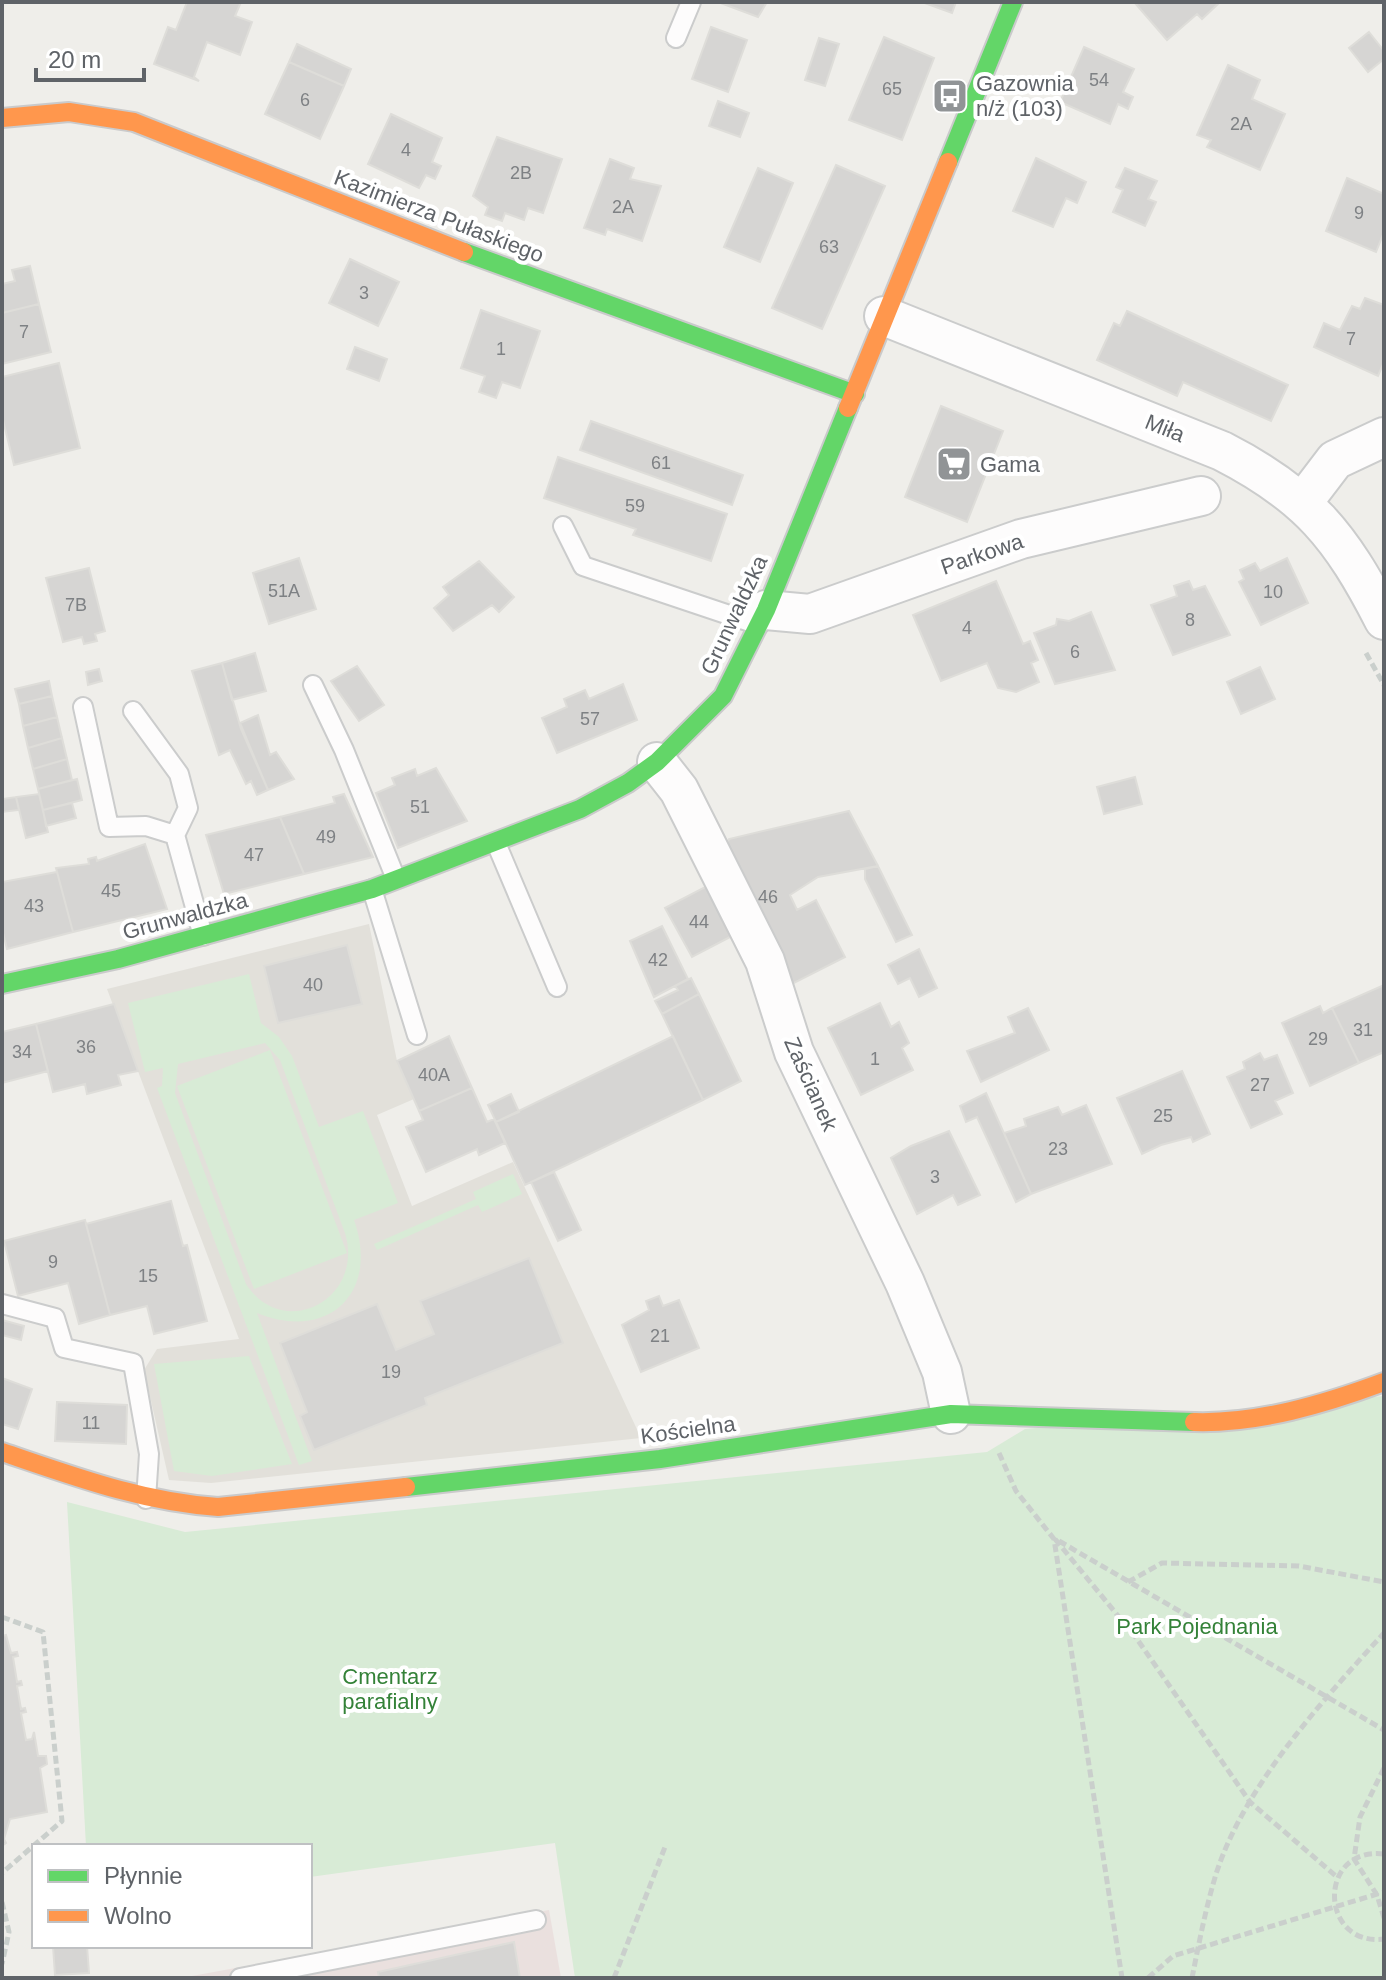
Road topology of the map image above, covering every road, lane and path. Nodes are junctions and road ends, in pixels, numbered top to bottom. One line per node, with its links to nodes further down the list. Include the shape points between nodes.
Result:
1 (691, 2): 3 (lane)
2 (1013, 2): 5 (street, Grunwaldzka)
3 (676, 38)
4 (2, 118): 6 (street, Kazimierza Pułaskiego, via 69,112 134,122 567,292)
5 (884, 316): 6 (street, Grunwaldzka); 9 (street, Miła, via 1222,451 1267,474)
6 (855, 394): 11 (street, Grunwaldzka)
7 (1384, 437): 9 (street, via 1335,460)
8 (1201, 496): 11 (street, Parkowa, via 1021,539 810,614)
9 (1303, 502): 12 (street, Miła, via 1334,534)
10 (563, 526): 11 (lane, via 583,566)
11 (763, 617): 16 (street, Grunwaldzka, via 723,696)
12 (1384, 620)
13 (313, 685): 19 (lane)
14 (83, 707): 17 (lane, via 109,827 146,826)
15 (133, 711): 17 (lane, via 179,774 188,808)
16 (657, 762): 18 (street, Grunwaldzka, via 580,809); 27 (street, Zaścianek, via 679,790 765,961 794,1052 905,1283 942,1372)
17 (175, 835): 21 (lane)
18 (496, 843): 19 (street, Grunwaldzka); 23 (lane)
19 (397, 882): 20 (street, Grunwaldzka)
20 (372, 889): 21 (street, Grunwaldzka); 24 (lane)
21 (203, 936): 22 (street, Grunwaldzka)
22 (2, 984)
23 (557, 987)
24 (417, 1035)
25 (2, 1304): 30 (lane, via 55,1318 64,1348 133,1363 149,1454)
26 (1384, 1382): 28 (street, Kościelna, via 1335,1400 1222,1423)
27 (951, 1414): 28 (street, Kościelna); 30 (street, Kościelna, via 660,1459 218,1507 181,1507)
28 (992, 1416): 31 (path, via 997,1450 1016,1491)
29 (2, 1452): 30 (street, Kościelna)
30 (146, 1499)
31 (1054, 1539): 32 (path); 39 (path, via 1137,1639); 58 (path)
32 (1128, 1582): 33 (path, via 1162,1563 1299,1566); 36 (path)
33 (1384, 1582)
34 (2, 1617): 40 (path, via 43,1632 62,1821)
35 (1384, 1633): 36 (path)
36 (1326, 1697): 37 (path); 39 (path)
37 (1384, 1730)
38 (1384, 1768): 44 (path, via 1360,1817)
39 (1250, 1802): 46 (path); 54 (path, via 1218,1870)
40 (35, 1844)
41 (32, 1847): 45 (path)
42 (665, 1847): 57 (path)
43 (1384, 1854): 44 (path)
44 (1354, 1859): 46 (path); 48 (path)
45 (2, 1873)
46 (1337, 1877): 50 (path)
47 (1384, 1892): 48 (path)
48 (1377, 1895): 50 (path); 51 (path)
49 (2, 1902): 55 (path, via 9,1932)
50 (1335, 1908): 53 (path, via 1350,1930); 54 (path)
51 (1384, 1918)
52 (536, 1920): 56 (lane)
53 (1384, 1939)
54 (1198, 1948): 59 (path, via 1173,1956); 60 (path)
55 (2, 1964)
56 (240, 1978)
57 (614, 1978)
58 (1122, 1978)
59 (1148, 1978)
60 (1192, 1978)

